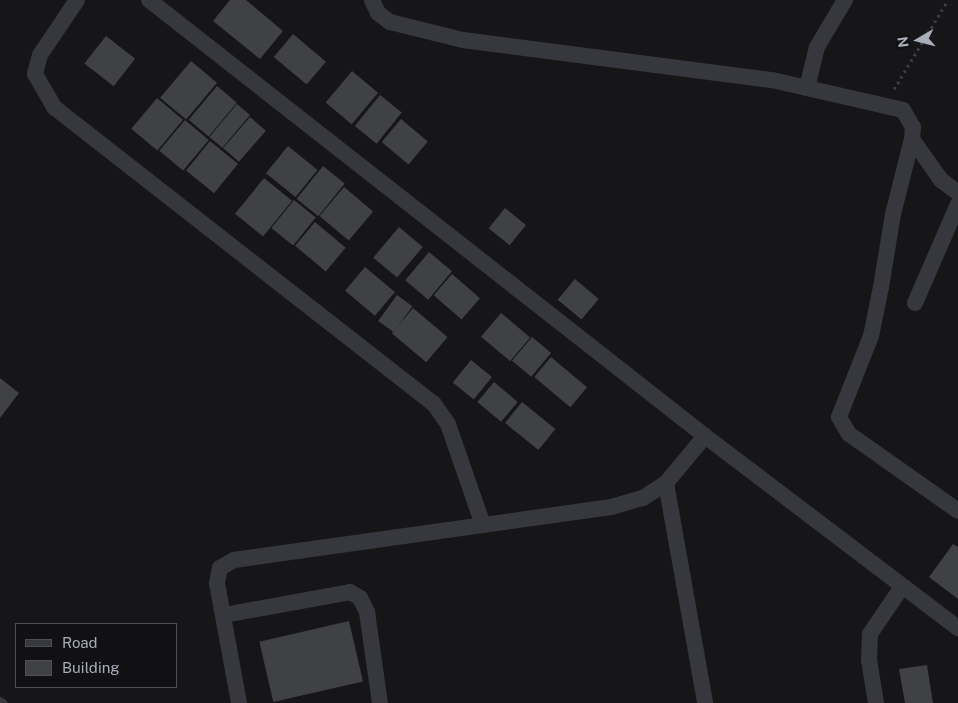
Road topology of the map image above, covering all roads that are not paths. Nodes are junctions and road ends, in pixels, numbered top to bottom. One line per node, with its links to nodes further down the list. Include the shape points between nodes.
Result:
1 (77, 0): 13 (street, via 40,55 36,74 55,108 434,404 448,424)
2 (149, 0): 10 (street)
3 (372, 0): 5 (street, via 378,13 390,22 462,40 772,80)
4 (845, 0): 5 (street, via 817,47)
5 (807, 88): 6 (street, via 903,110 913,127)
6 (912, 139): 7 (street, via 941,180); 12 (street, via 893,214 871,336 839,417 849,434)
7 (958, 193)
8 (958, 204): 9 (street)
9 (915, 303)
10 (705, 436): 11 (street); 14 (street)
11 (666, 483): 13 (street, via 643,498 611,507); 19 (street)
12 (958, 511)
13 (483, 525): 15 (street, via 234,560 220,568 217,583)
14 (902, 587): 16 (street); 20 (street, via 870,634 869,660)
15 (224, 616): 17 (street); 18 (street, via 350,592 360,598 367,612)
16 (958, 628)
17 (239, 703)
18 (380, 703)
19 (705, 703)
20 (876, 703)

